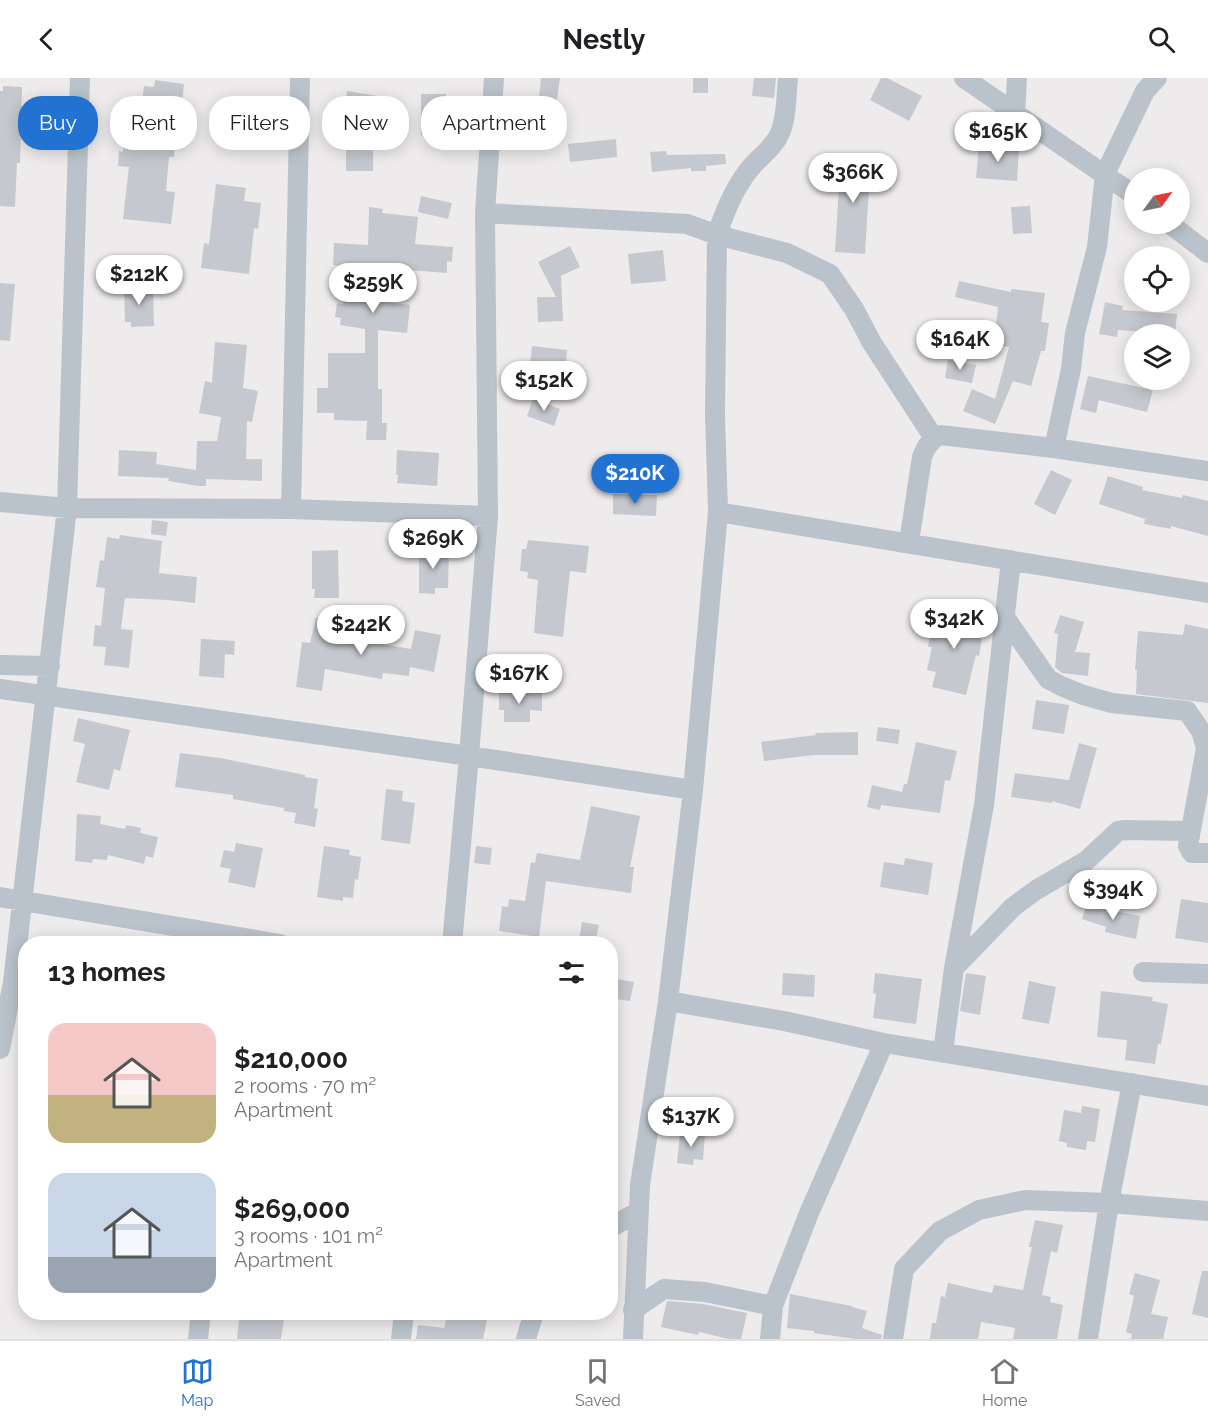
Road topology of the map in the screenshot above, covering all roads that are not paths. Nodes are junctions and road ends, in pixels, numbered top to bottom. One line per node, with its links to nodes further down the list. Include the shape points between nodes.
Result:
1 (80, 78): 19 (street)
2 (300, 78): 20 (street)
3 (494, 78): 11 (street)
4 (788, 78): 12 (street, via 781,131 737,189)
5 (964, 78): 8 (street)
6 (1017, 78): 8 (street)
7 (1157, 78): 9 (street, via 1145,91)
8 (1015, 114): 9 (street)
9 (1105, 174): 10 (street); 16 (street, via 1097,247 1075,333)
10 (1124, 188)
11 (486, 213): 12 (street, via 687,224); 22 (street)
12 (717, 234): 15 (street, via 787,253 830,274); 21 (street, via 714,415)
13 (1183, 234): 14 (street)
14 (1208, 253)
15 (934, 438): 16 (street, via 950,435); 23 (street, via 922,457)
16 (1054, 448): 17 (street)
17 (1208, 471)
18 (0, 502): 19 (street)
19 (67, 508): 20 (street); 28 (street)
20 (291, 509): 22 (street)
21 (718, 512): 23 (street); 32 (street)
22 (488, 516): 31 (street)
23 (909, 542): 24 (street)
24 (1011, 560): 25 (street); 26 (street)
25 (1208, 593)
26 (1004, 616): 33 (street, via 1048,679 1061,686 1112,703 1187,711 1201,731 1206,748); 39 (street, via 984,805)
27 (0, 665): 28 (street)
28 (50, 666): 30 (street)
29 (0, 689): 30 (street)
30 (47, 694): 31 (street); 36 (street)
31 (469, 756): 32 (street); 38 (street)
32 (693, 790): 42 (street)
33 (1189, 831): 34 (street, via 1188,846 1192,853); 39 (street, via 1118,831 1086,861 1013,907)
34 (1208, 853)
35 (0, 897): 36 (street)
36 (21, 900): 37 (street); 44 (street, via 13,982)
37 (224, 936)
38 (453, 936)
39 (954, 968): 45 (street)
40 (1143, 972): 41 (street)
41 (1208, 974)
42 (668, 1000): 43 (street); 49 (street)
43 (884, 1044): 45 (street); 52 (street, via 808,1213)
44 (0, 1049)
45 (943, 1052): 46 (street)
46 (1132, 1083): 47 (street); 48 (street)
47 (1208, 1096)
48 (1109, 1203): 50 (street); 62 (street, via 1025,1200 979,1210 940,1231 904,1269); 63 (street)
49 (639, 1211): 51 (street); 53 (street)
50 (1208, 1211)
51 (618, 1220)
52 (773, 1306): 53 (street, via 705,1292 664,1289); 61 (street)
53 (633, 1310): 60 (street)
54 (200, 1320): 57 (street)
55 (403, 1320): 58 (street)
56 (532, 1320): 59 (street)
57 (198, 1339)
58 (401, 1339)
59 (526, 1339)
60 (633, 1339)
61 (770, 1339)
62 (893, 1339)
63 (1088, 1339)

